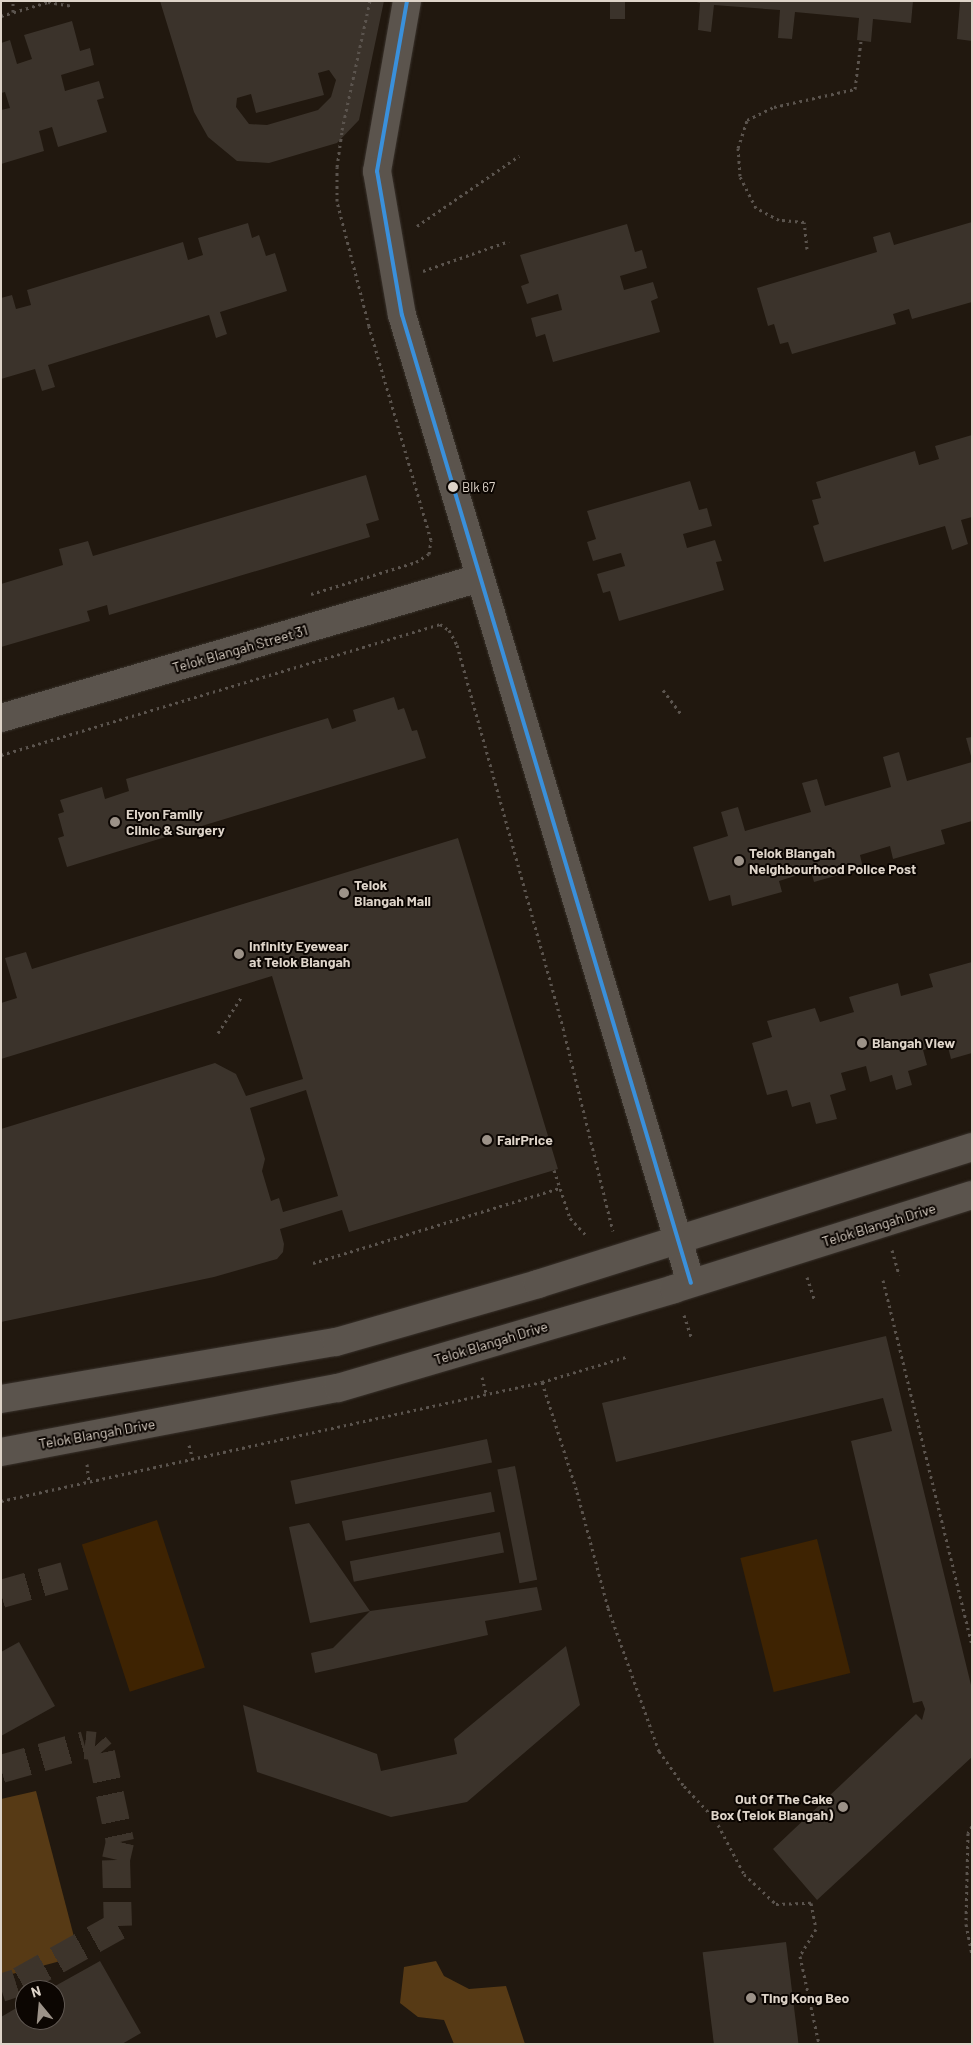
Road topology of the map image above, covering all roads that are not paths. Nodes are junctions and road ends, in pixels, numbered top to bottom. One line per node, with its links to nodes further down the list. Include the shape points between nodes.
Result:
1 (407, 1): 2 (street, via 376,185 402,315)
2 (480, 578): 3 (street, Telok Blangah Street 31); 6 (street)
3 (1, 718)
4 (972, 1147): 6 (street)
5 (972, 1195): 7 (street, Telok Blangah Drive)
6 (676, 1240): 7 (street); 8 (street, via 336,1342)
7 (691, 1283): 9 (street, Telok Blangah Drive, via 338,1388)
8 (1, 1399)
9 (1, 1452)

